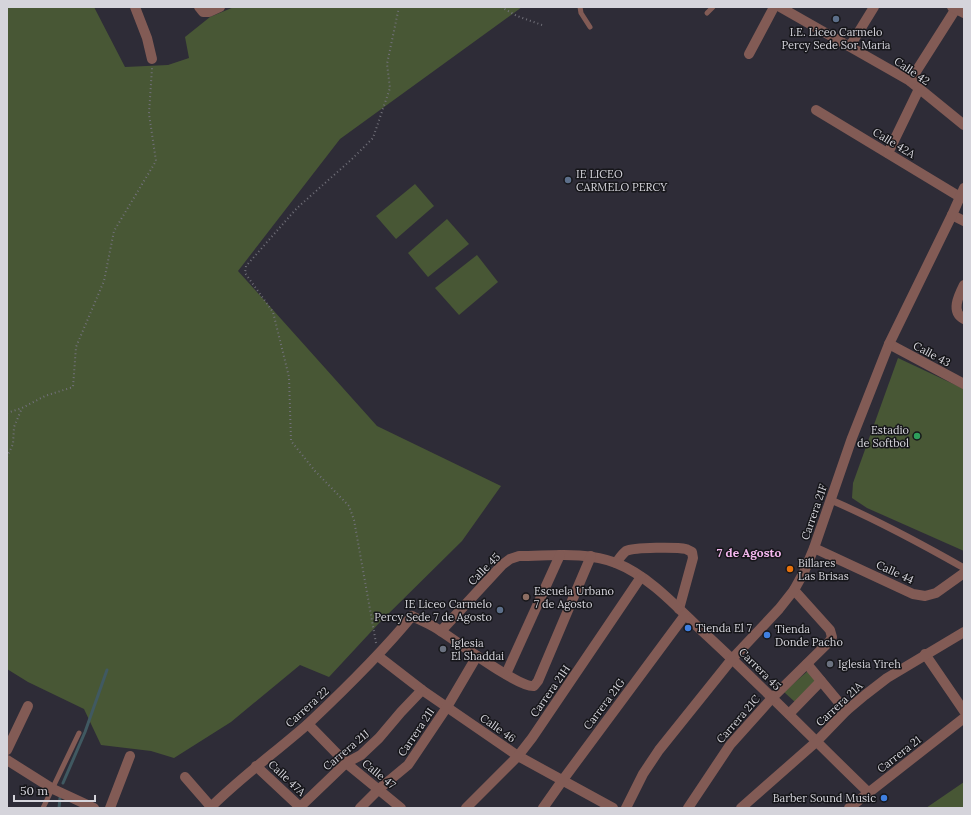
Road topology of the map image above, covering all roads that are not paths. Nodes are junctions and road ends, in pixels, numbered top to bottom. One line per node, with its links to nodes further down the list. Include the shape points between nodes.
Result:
1 (135, 7): 14 (street)
2 (220, 7): 9 (street, via 209,12)
3 (580, 7): 11 (lane)
4 (713, 7): 10 (lane)
5 (774, 7): 13 (street)
6 (780, 7): 12 (street, Calle 42)
7 (874, 7): 12 (street)
8 (957, 9): 15 (street)
9 (201, 10)
10 (707, 13)
11 (590, 27)
12 (850, 46): 15 (street, Calle 42)
13 (749, 54)
14 (152, 59)
15 (910, 81): 16 (street, Calle 42)
16 (919, 89): 18 (street, Calle 42); 19 (street)
17 (816, 110): 19 (street, Calle 42A)
18 (964, 125)
19 (888, 153): 20 (street, Calle 42A)
20 (962, 193): 21 (street, Carrera 21F)
21 (952, 215): 22 (street); 25 (street, Carrera 21F)
22 (964, 221)
23 (964, 285): 24 (street, via 956,308)
24 (964, 319)
25 (889, 344): 26 (street, Calle 43); 27 (street, Carrera 21F, via 854,432)
26 (964, 384)
27 (831, 500): 28 (street, Carrera 21F); 33 (street, via 913,538)
28 (814, 548): 34 (street, Calle 44, via 913,594 925,596 936,592); 36 (street, Carrera 21F)
29 (560, 555): 30 (street, Carrera 45); 31 (street, Carrera 45, via 519,556); 45 (street)
30 (591, 556): 32 (street, Carrera 45); 45 (street, via 538,681 529,687)
31 (510, 559): 38 (street, Calle 45)
32 (616, 563): 35 (street, Carrera 45); 37 (street, via 626,551 641,548 685,549 692,552)
33 (964, 568)
34 (964, 573)
35 (641, 577): 37 (street, Carrera 45, via 661,591); 60 (street, Carrera 21H)
36 (794, 590): 43 (street, Carrera 21F); 44 (street, Carrera 21C, via 830,630 832,637)
37 (682, 612): 43 (street, Carrera 45); 65 (street, Carrera 21G)
38 (441, 631): 41 (street, Carrera 22, via 412,616); 42 (street)
39 (964, 632): 40 (street, Carrera 21A)
40 (925, 654): 51 (street, Carrera 21A, via 887,678); 52 (street)
41 (378, 656): 47 (street, Calle 46); 55 (street, Carrera 22)
42 (477, 656): 45 (street); 50 (street, Carrera 21I)
43 (732, 659): 48 (street, Carrera 45); 79 (street, Carrera 21F, via 659,750 643,774)
44 (807, 664): 46 (street); 48 (street, Carrera 21C)
45 (506, 674)
46 (821, 681): 51 (street); 53 (street)
47 (422, 690): 50 (street, Calle 46); 62 (street, Carrera 21J, via 379,738 361,755)
48 (772, 698): 53 (street, Carrera 45); 80 (street, Carrera 21C, via 730,745)
49 (28, 706): 58 (street)
50 (447, 707): 60 (street, Calle 46); 67 (street, Carrera 21I, via 408,765)
51 (846, 711): 57 (street, Carrera 21A)
52 (964, 711)
53 (789, 714): 57 (street, Carrera 45)
54 (964, 718): 68 (street, Carrera 21)
55 (308, 724): 62 (street, Calle 47); 63 (street, Carrera 22)
56 (79, 733): 66 (lane)
57 (816, 742): 68 (street, Carrera 45); 81 (street, Carrera 21A)
58 (7, 750)
59 (130, 756): 71 (street)
60 (518, 756): 65 (street, Calle 46); 76 (street, Carrera 21H)
61 (7, 760): 66 (street)
62 (346, 762): 67 (street, Calle 47); 73 (street, Carrera 21J)
63 (256, 766): 72 (street, Carrera 22); 73 (street, Calle 47A)
64 (185, 777): 72 (street)
65 (562, 781): 77 (street, Carrera 21G); 78 (street, Calle 46)
66 (53, 789): 69 (lane); 70 (street)
67 (379, 789): 74 (street, Carrera 21I); 75 (street, Calle 47)
68 (869, 793): 82 (street, Carrera 21)
69 (43, 808)
70 (94, 808)
71 (110, 808)
72 (211, 808)
73 (300, 808)
74 (360, 808)
75 (401, 808)
76 (466, 808)
77 (543, 808)
78 (612, 808)
79 (626, 808)
80 (688, 808)
81 (741, 808)
82 (849, 808)

